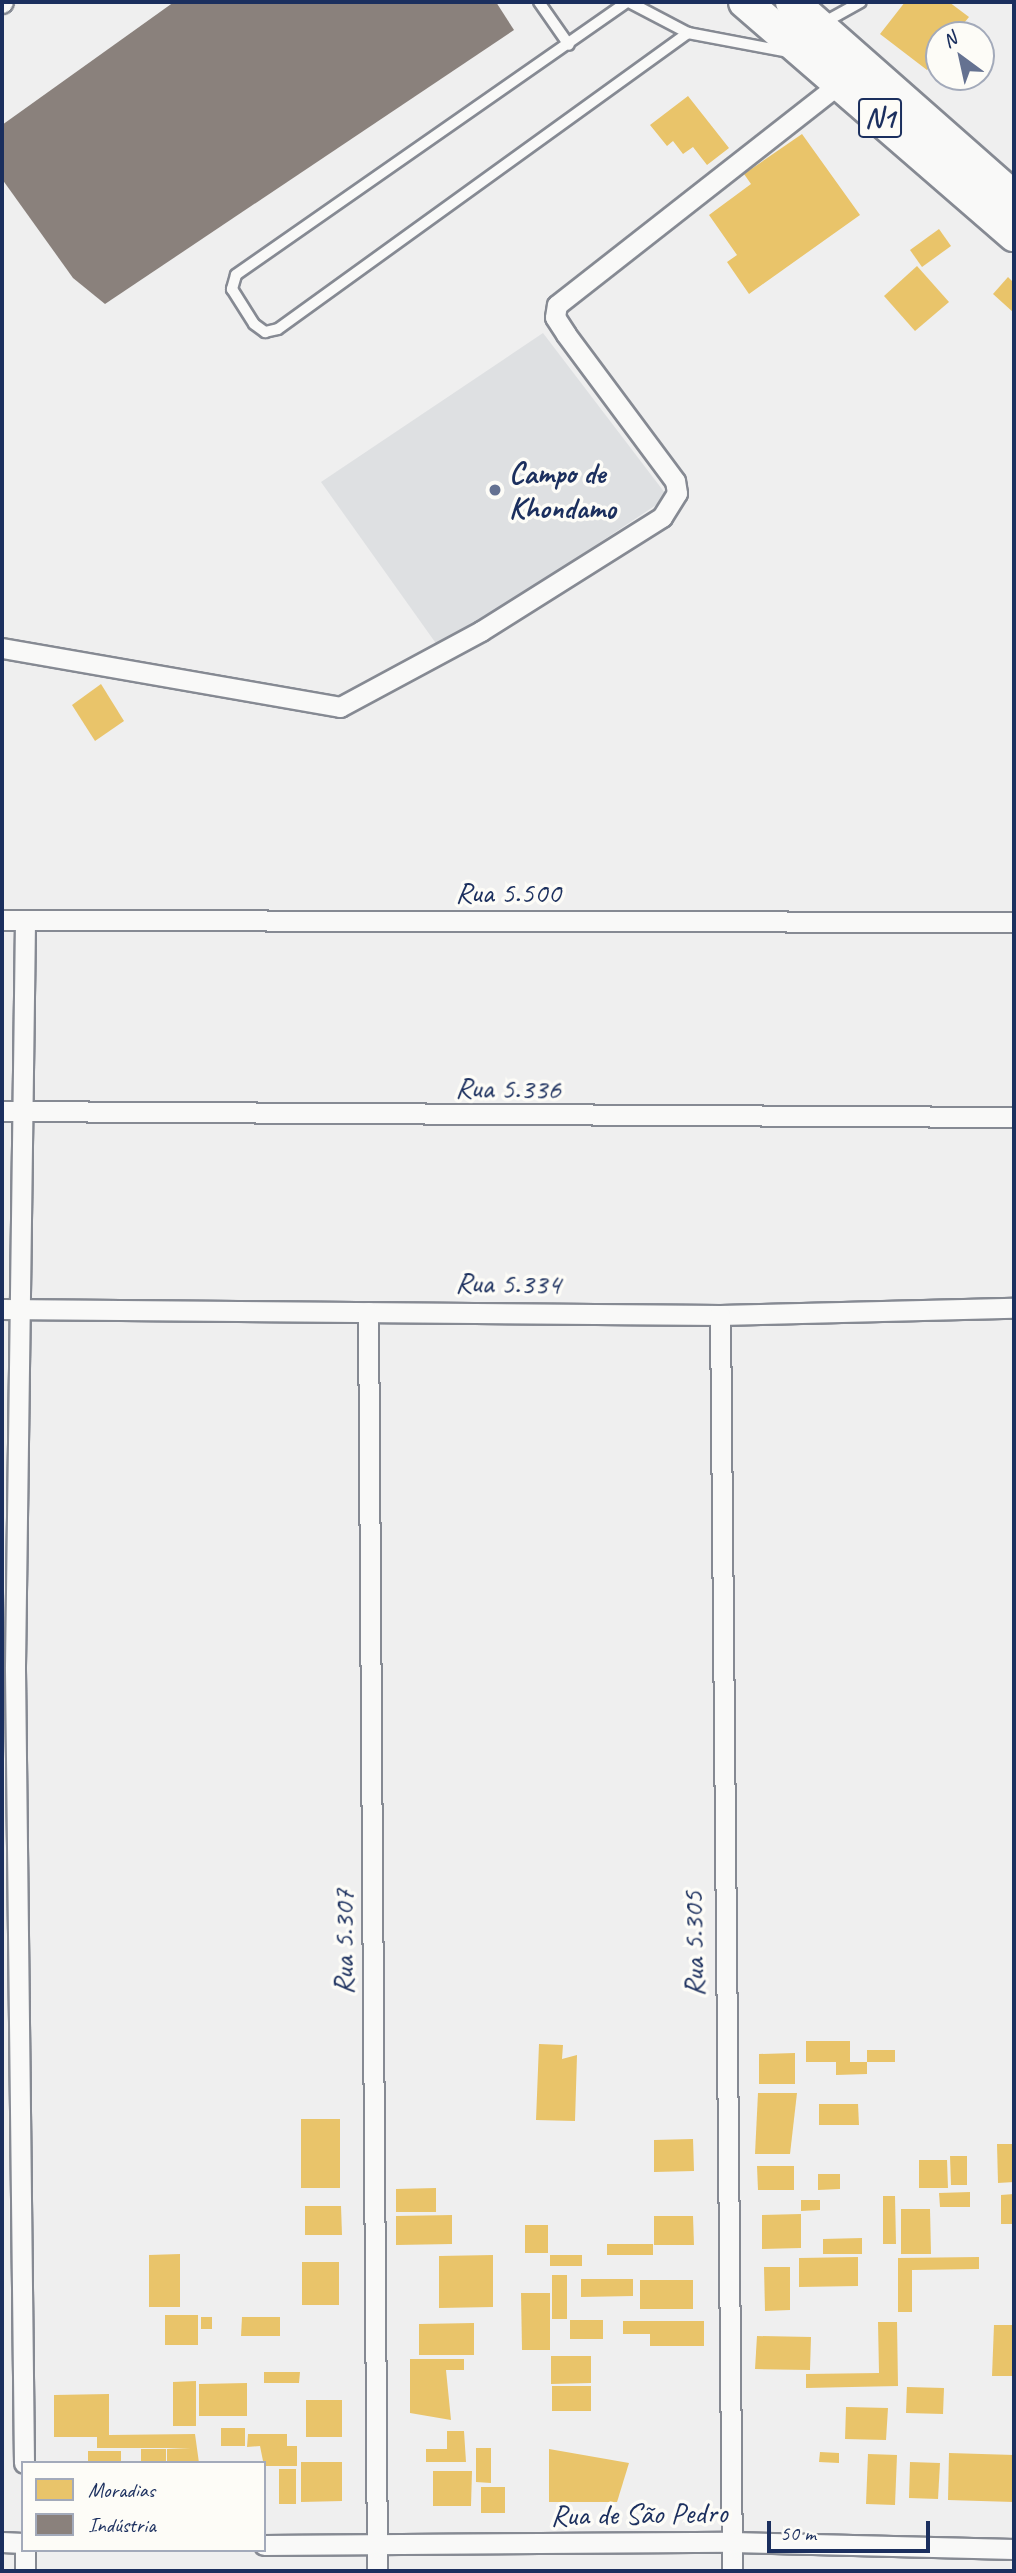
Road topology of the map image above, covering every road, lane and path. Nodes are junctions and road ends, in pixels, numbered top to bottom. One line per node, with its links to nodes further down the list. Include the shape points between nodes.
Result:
1 (539, 2): 8 (lane)
2 (628, 2): 7 (lane); 8 (lane)
3 (745, 2): 9 (highway, N1)
4 (792, 2): 6 (highway, N1)
5 (861, 2): 6 (lane)
6 (820, 25): 11 (highway, N1)
7 (688, 33): 8 (lane, via 278,329 265,332 254,324 232,289 236,275); 9 (lane)
8 (569, 45)
9 (807, 56): 10 (highway, N1)
10 (840, 83): 12 (highway, N1); 13 (street, via 557,305 555,317 566,334 675,481 677,493 662,517 481,631 340,707)
11 (1012, 194)
12 (1014, 235)
13 (2, 648)
14 (2, 920): 15 (street, Rua 5.500)
15 (25, 920): 16 (street, Rua 5.500); 18 (street)
16 (1014, 922)
17 (2, 1111): 18 (street, Rua 5.336)
18 (25, 1111): 19 (street, Rua 5.336); 21 (street)
19 (1014, 1117)
20 (1014, 1308): 23 (street, Rua 5.334)
21 (10, 1309): 22 (street, Rua 5.334); 24 (street)
22 (368, 1312): 23 (street, Rua 5.334); 29 (street, Rua 5.307)
23 (720, 1315): 26 (street, Rua 5.305)
24 (24, 2461)
25 (2, 2542): 27 (street)
26 (733, 2542): 29 (street, Rua de São Pedro); 30 (street, Rua de São Pedro); 34 (street, Rua 5.305)
27 (21, 2543)
28 (266, 2545): 29 (street, Rua de São Pedro)
29 (377, 2546): 33 (street, Rua 5.307)
30 (1014, 2549)
31 (25, 2552): 32 (street)
32 (25, 2571)
33 (377, 2571)
34 (732, 2571)

